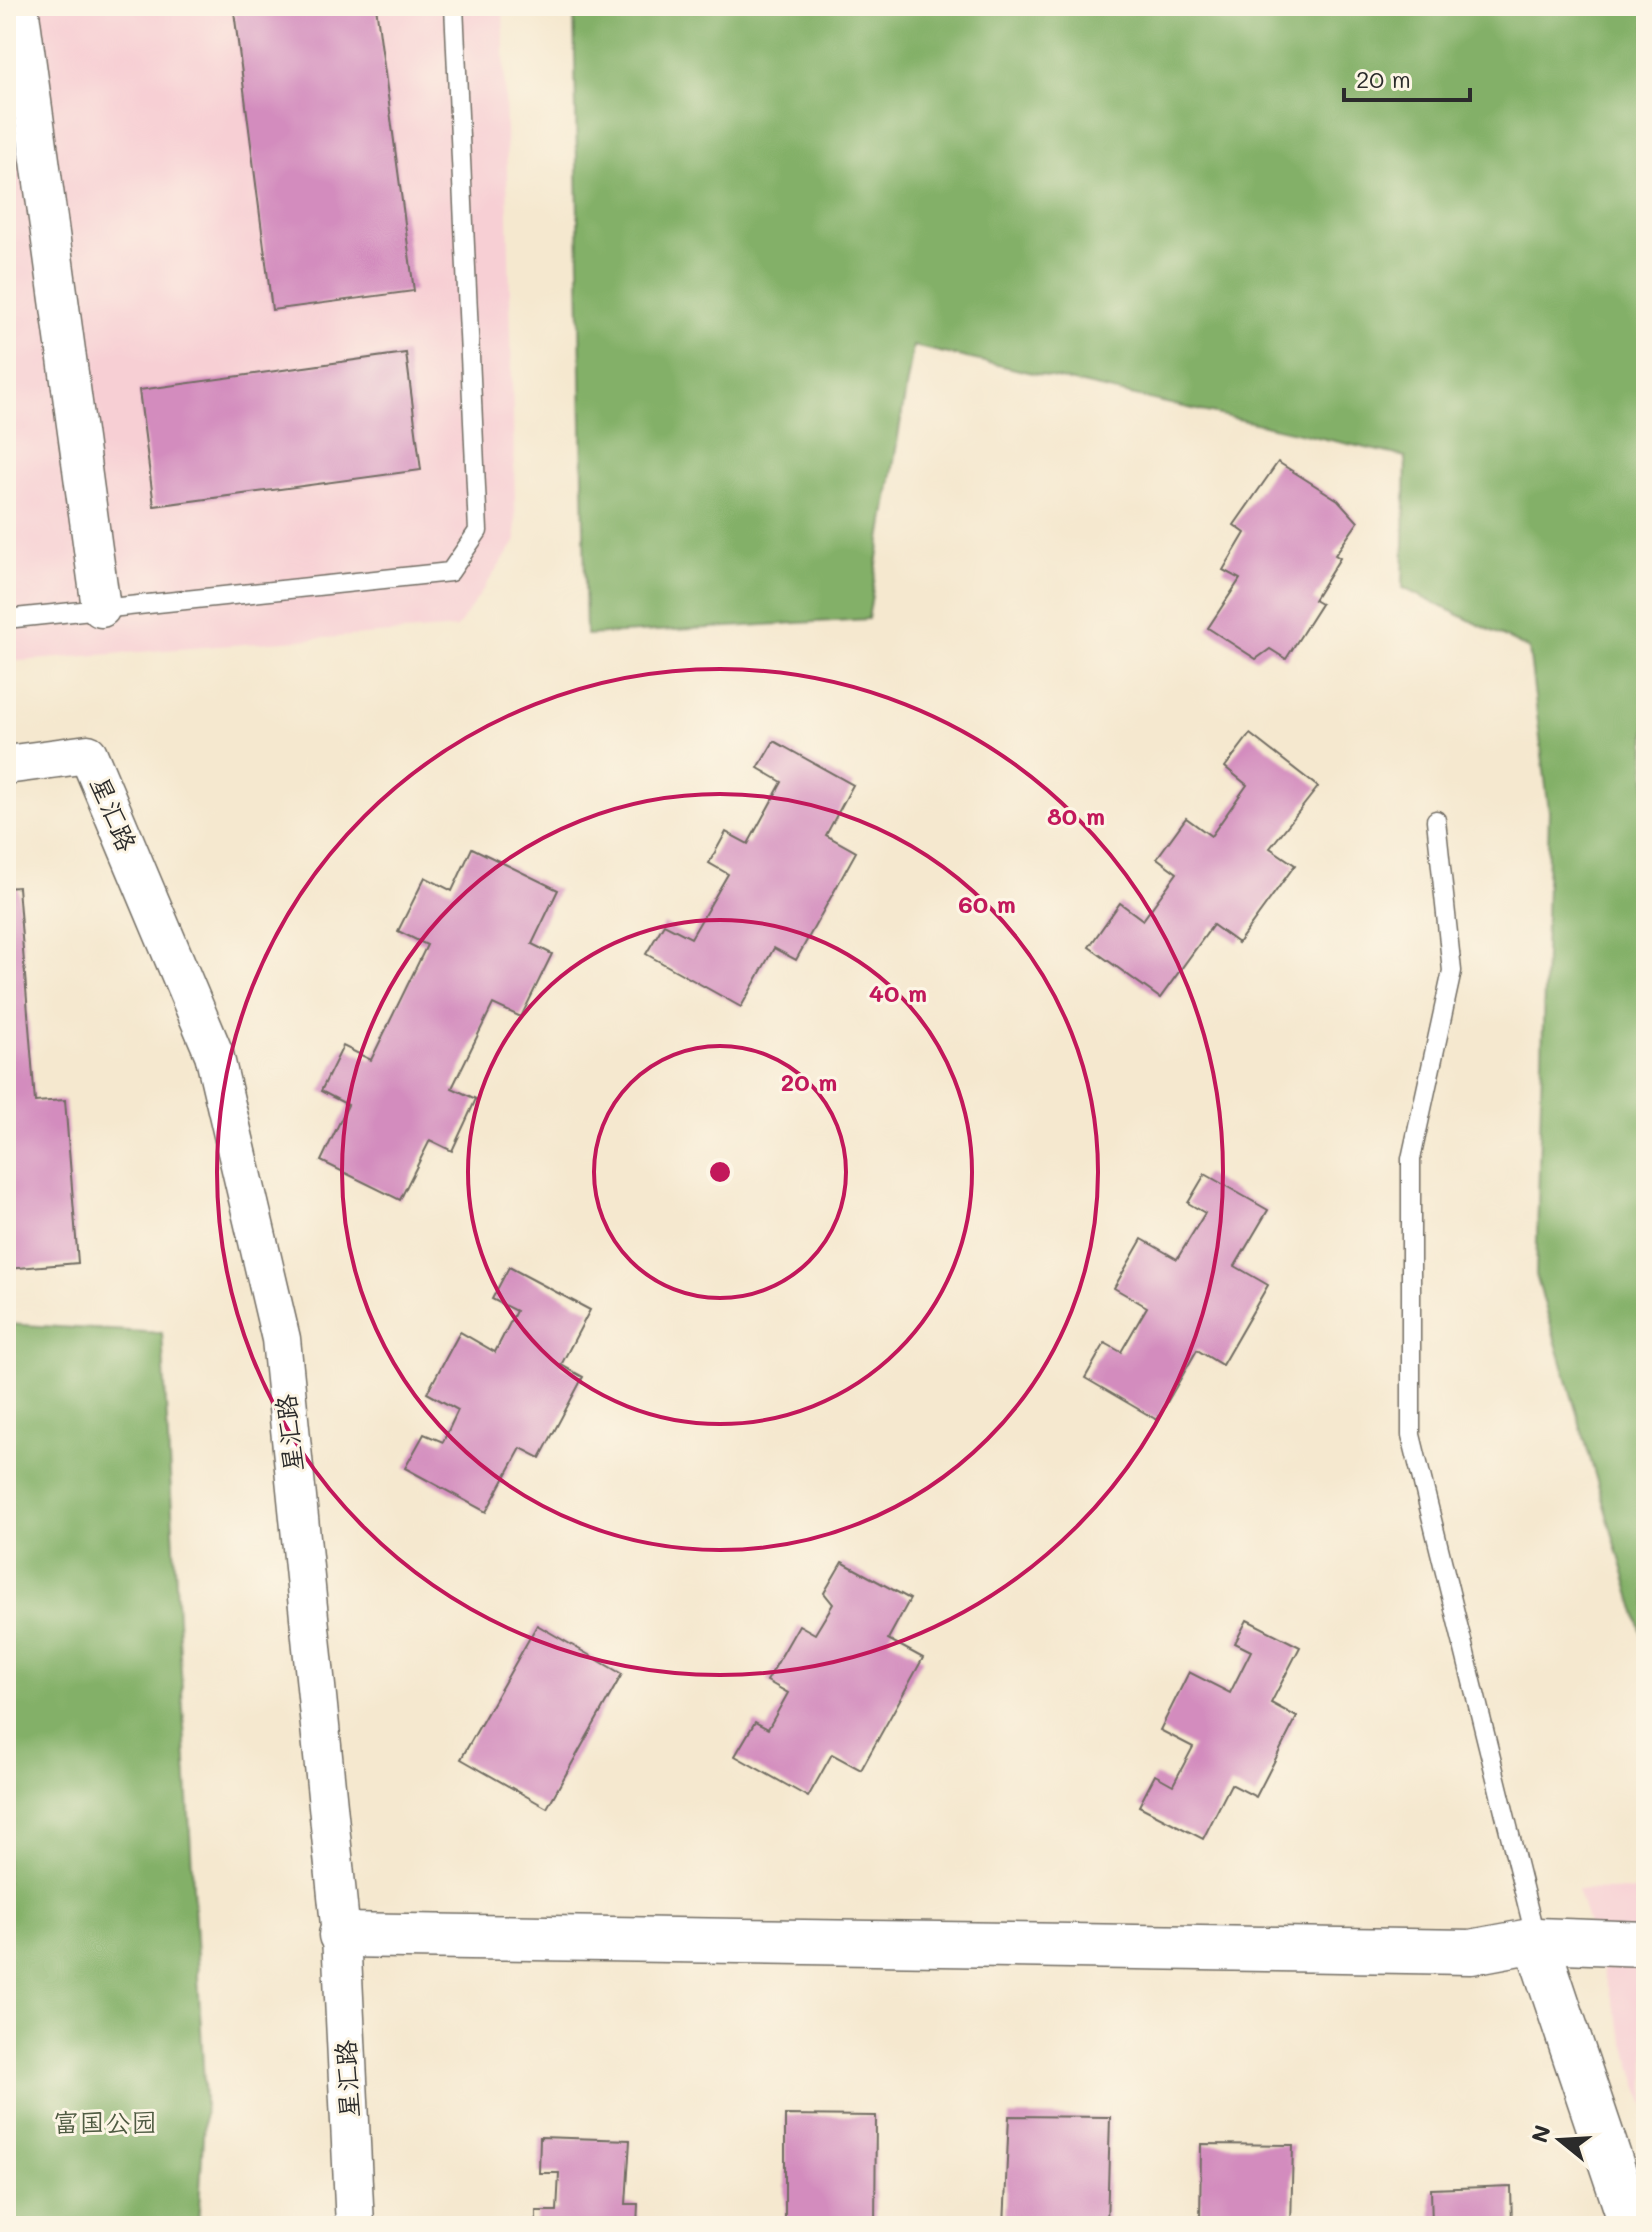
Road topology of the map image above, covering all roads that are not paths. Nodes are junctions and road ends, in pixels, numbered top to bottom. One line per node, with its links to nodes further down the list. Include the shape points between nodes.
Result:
1 (19, 6): 3 (street)
2 (454, 6): 3 (lane, via 478,531 450,572)
3 (101, 608): 4 (lane)
4 (6, 619)
5 (6, 765): 7 (street, 星汇路, via 88,754 214,1054 281,1339)
6 (1436, 820): 8 (lane, via 1452,971 1411,1159 1411,1435)
7 (341, 1935): 8 (street, via 1471,1952); 10 (street, 星汇路)
8 (1536, 1940): 9 (street); 11 (street)
9 (1646, 1944)
10 (355, 2226)
11 (1632, 2226)

